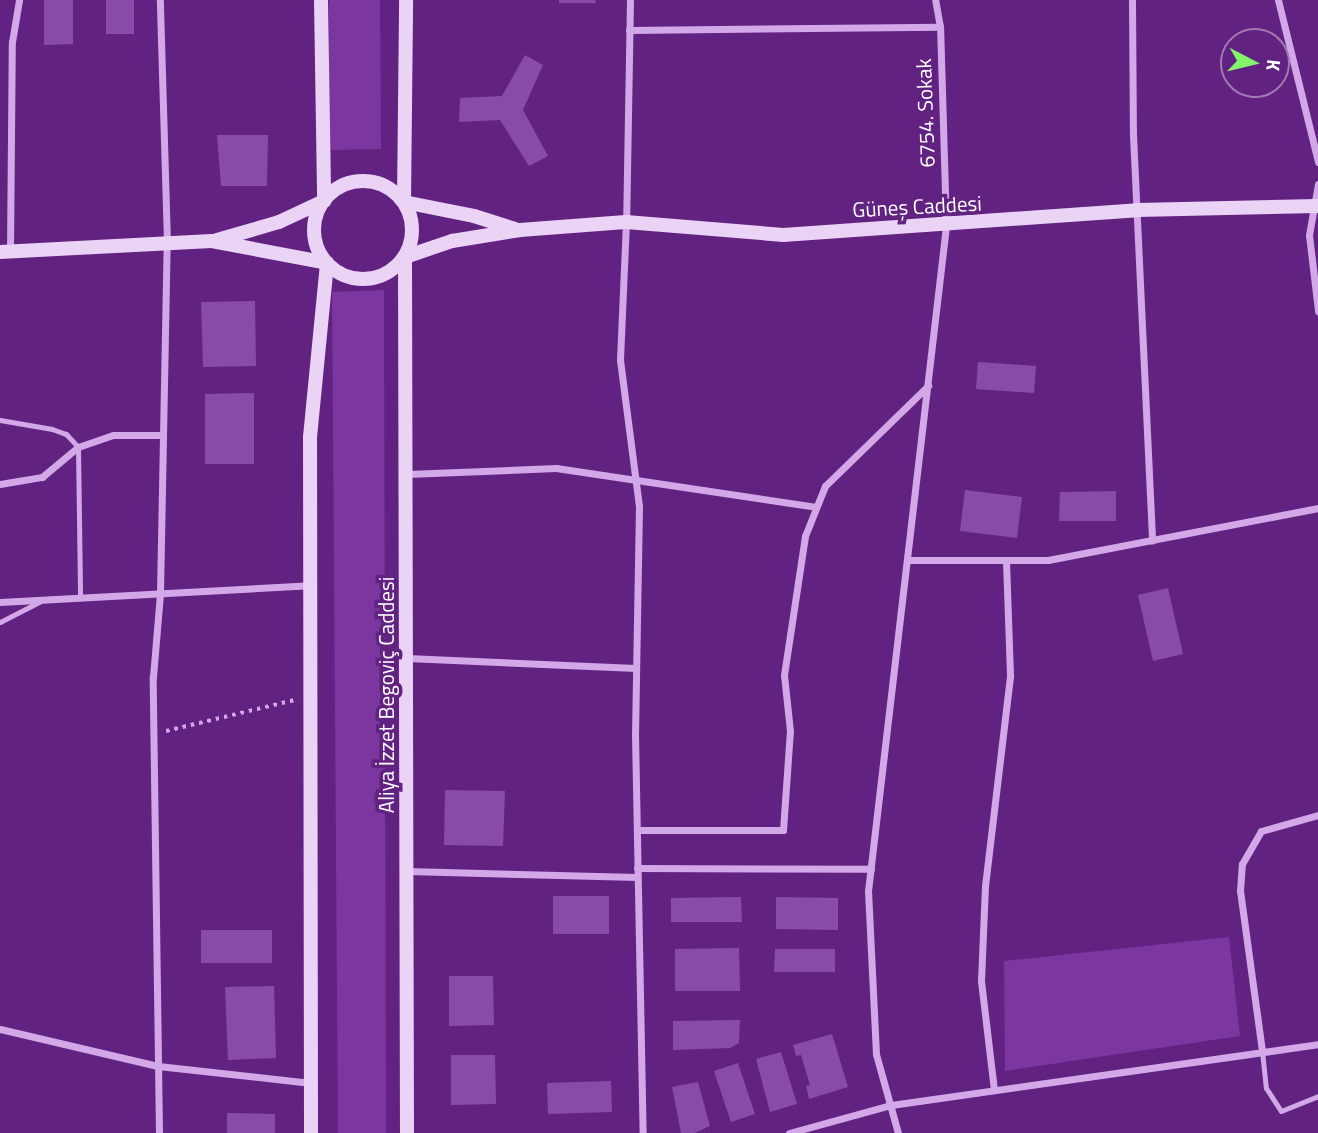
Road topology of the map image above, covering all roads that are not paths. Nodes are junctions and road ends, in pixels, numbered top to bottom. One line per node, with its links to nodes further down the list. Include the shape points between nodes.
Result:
1 (19, 0): 22 (street, via 12,42)
2 (160, 0): 21 (street)
3 (321, 0): 13 (main road)
4 (406, 0): 14 (main road)
5 (630, 0): 10 (street)
6 (935, 0): 9 (street, 6754. Sokak)
7 (1132, 0): 16 (street)
8 (1278, 0): 11 (street)
9 (940, 27): 10 (street); 18 (street, 6754. Sokak)
10 (629, 30): 17 (street)
11 (1318, 162)
12 (1318, 184): 15 (street)
13 (324, 201): 14 (main road, via 335,190 365,180 380,183); 20 (main road, via 279,222); 24 (main road, via 315,232 319,253)
14 (404, 202): 19 (main road); 23 (main road, via 413,230)
15 (1316, 206): 16 (main road, Güneş Caddesi); 25 (street, via 1309,235)
16 (1137, 211): 18 (main road, Güneş Caddesi); 35 (street)
17 (626, 222): 18 (main road, Güneş Caddesi, via 783,235); 19 (main road, Güneş Caddesi); 31 (street, via 620,360)
18 (946, 226): 26 (street, 6754. Sokak)
19 (520, 230): 23 (main road, Güneş Caddesi, via 452,241)
20 (212, 241): 21 (main road); 24 (main road)
21 (167, 242): 22 (main road); 28 (street)
22 (5, 252)
23 (405, 257): 24 (main road, via 394,268 367,279 338,272); 30 (main road, Aliya İzzet Begoviç Caddesi)
24 (327, 263): 38 (main road, via 310,437)
25 (1318, 312)
26 (929, 385): 33 (street, via 825,486); 36 (street, 6754. Sokak)
27 (0, 420): 29 (lane, via 52,429 66,434)
28 (163, 435): 29 (street, via 113,435); 39 (street)
29 (78, 447): 32 (street, via 42,477); 40 (lane)
30 (407, 474): 31 (street, via 556,468); 44 (main road, Aliya İzzet Begoviç Caddesi)
31 (636, 479): 33 (street); 45 (street)
32 (0, 484)
33 (816, 507): 47 (street, via 805,536 784,675 790,731 783,830)
34 (1318, 508): 35 (street)
35 (1152, 541): 37 (street, via 1048,560)
36 (908, 560): 37 (street); 48 (street, 6754. Sokak)
37 (1006, 560): 56 (street, via 1010,675 985,886 981,981)
38 (310, 585): 39 (street); 55 (main road)
39 (160, 593): 40 (street); 54 (street, via 153,677)
40 (80, 598): 41 (street)
41 (44, 600): 42 (street); 43 (lane)
42 (0, 602)
43 (0, 622)
44 (407, 658): 45 (street); 49 (main road, Aliya İzzet Begoviç Caddesi)
45 (636, 668): 47 (street)
46 (1318, 815): 53 (street, via 1262,831 1242,864 1240,891)
47 (636, 830): 50 (street)
48 (870, 869): 50 (street); 58 (street, 6754. Sokak, via 876,1054)
49 (407, 871): 50 (street); 61 (main road, Aliya İzzet Begoviç Caddesi)
50 (637, 872): 62 (street)
51 (0, 1029): 54 (street)
52 (1318, 1044): 53 (street)
53 (1262, 1051): 56 (street); 57 (lane, via 1266,1088 1281,1111)
54 (158, 1066): 55 (street); 59 (street)
55 (311, 1083): 60 (main road)
56 (994, 1090): 58 (street)
57 (1318, 1096)
58 (891, 1105): 63 (street); 64 (street, 6754. Sokak)
59 (159, 1133)
60 (311, 1133)
61 (407, 1133)
62 (643, 1133)
63 (789, 1133)
64 (898, 1133)

